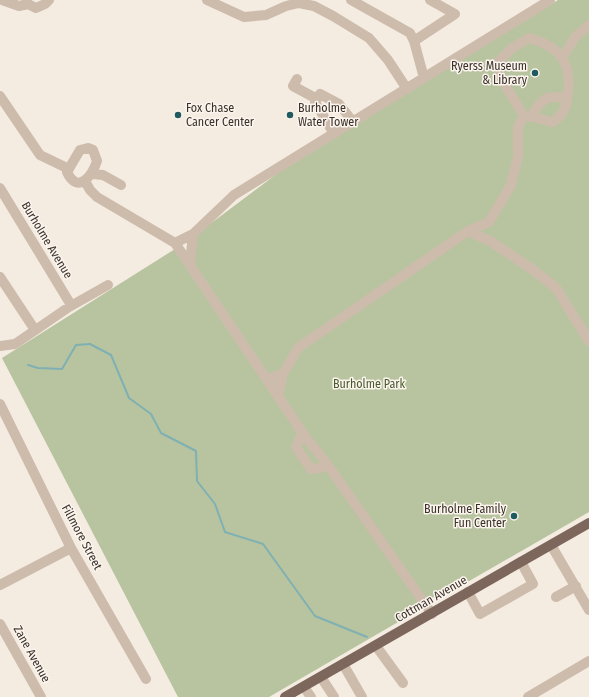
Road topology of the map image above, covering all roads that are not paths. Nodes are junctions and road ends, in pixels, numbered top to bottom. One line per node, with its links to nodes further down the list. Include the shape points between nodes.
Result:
1 (2, 0): 7 (street, via 19,6)
2 (48, 0): 7 (street, via 36,8)
3 (207, 0): 13 (street, via 244,17 266,15 299,3 333,16 369,38 388,60)
4 (351, 0): 9 (street, via 410,33)
5 (430, 0): 9 (street, via 455,14)
6 (550, 0): 11 (street)
7 (28, 2)
8 (589, 25): 10 (street, via 575,37)
9 (414, 41): 11 (street)
10 (563, 58): 15 (street, via 569,74); 17 (street, via 544,42 529,38 512,48 498,62 500,77)
11 (424, 78): 13 (street)
12 (297, 79): 16 (street, via 293,86)
13 (407, 89): 18 (street)
14 (0, 96): 20 (street, via 40,155)
15 (567, 98): 17 (street, via 545,98); 17 (street, via 562,115 553,122)
16 (317, 99): 18 (street, via 320,94 339,104); 19 (street, via 315,102)
17 (528, 115): 25 (street, via 518,127 518,156 511,185)
18 (353, 122): 19 (street)
19 (334, 134): 27 (street, via 234,195)
20 (69, 169): 21 (street, via 80,150 88,148 93,150 98,161); 22 (street, via 67,172 70,179 76,182)
21 (93, 174): 22 (street); 23 (street, via 103,175)
22 (85, 181): 29 (street, via 96,197)
23 (121, 185)
24 (0, 188): 33 (street, Burholme Avenue)
25 (489, 222): 26 (street); 28 (street)
26 (468, 231): 28 (street); 37 (street, via 298,348)
27 (193, 234): 29 (street); 30 (street)
28 (490, 241): 35 (street, via 556,288)
29 (175, 243): 30 (street)
30 (190, 264): 38 (street)
31 (0, 277): 34 (street)
32 (108, 285): 33 (street)
33 (71, 305): 34 (street)
34 (35, 330): 36 (street, via 15,344)
35 (589, 341)
36 (0, 346)
37 (283, 374): 38 (street); 39 (street)
38 (266, 379): 39 (street)
39 (278, 397): 41 (street)
40 (0, 404): 45 (street, Fillmore Street)
41 (304, 435): 42 (street); 42 (street, via 296,447 311,469)
42 (327, 464): 52 (street)
43 (589, 523): 44 (main road, Cottman Avenue)
44 (551, 545): 46 (main road, Cottman Avenue); 48 (street)
45 (71, 548): 47 (street); 58 (street, Fillmore Street)
46 (521, 562): 49 (main road, Cottman Avenue); 49 (street, via 533,584 480,614)
47 (0, 585)
48 (576, 586): 50 (street); 51 (street)
49 (468, 592): 52 (main road, Cottman Avenue)
50 (556, 597)
51 (589, 610)
52 (432, 614): 54 (main road, Cottman Avenue)
53 (0, 624): 61 (street, Zane Avenue)
54 (376, 646): 56 (main road, Cottman Avenue); 59 (street)
55 (589, 661): 66 (street)
56 (343, 664): 57 (main road, Cottman Avenue); 65 (street)
57 (321, 677): 60 (main road, Cottman Avenue); 64 (street)
58 (146, 679)
59 (403, 683)
60 (304, 687): 62 (main road, Cottman Avenue); 63 (street)
61 (41, 697)
62 (285, 697)
63 (311, 697)
64 (334, 697)
65 (362, 697)
66 (528, 697)

